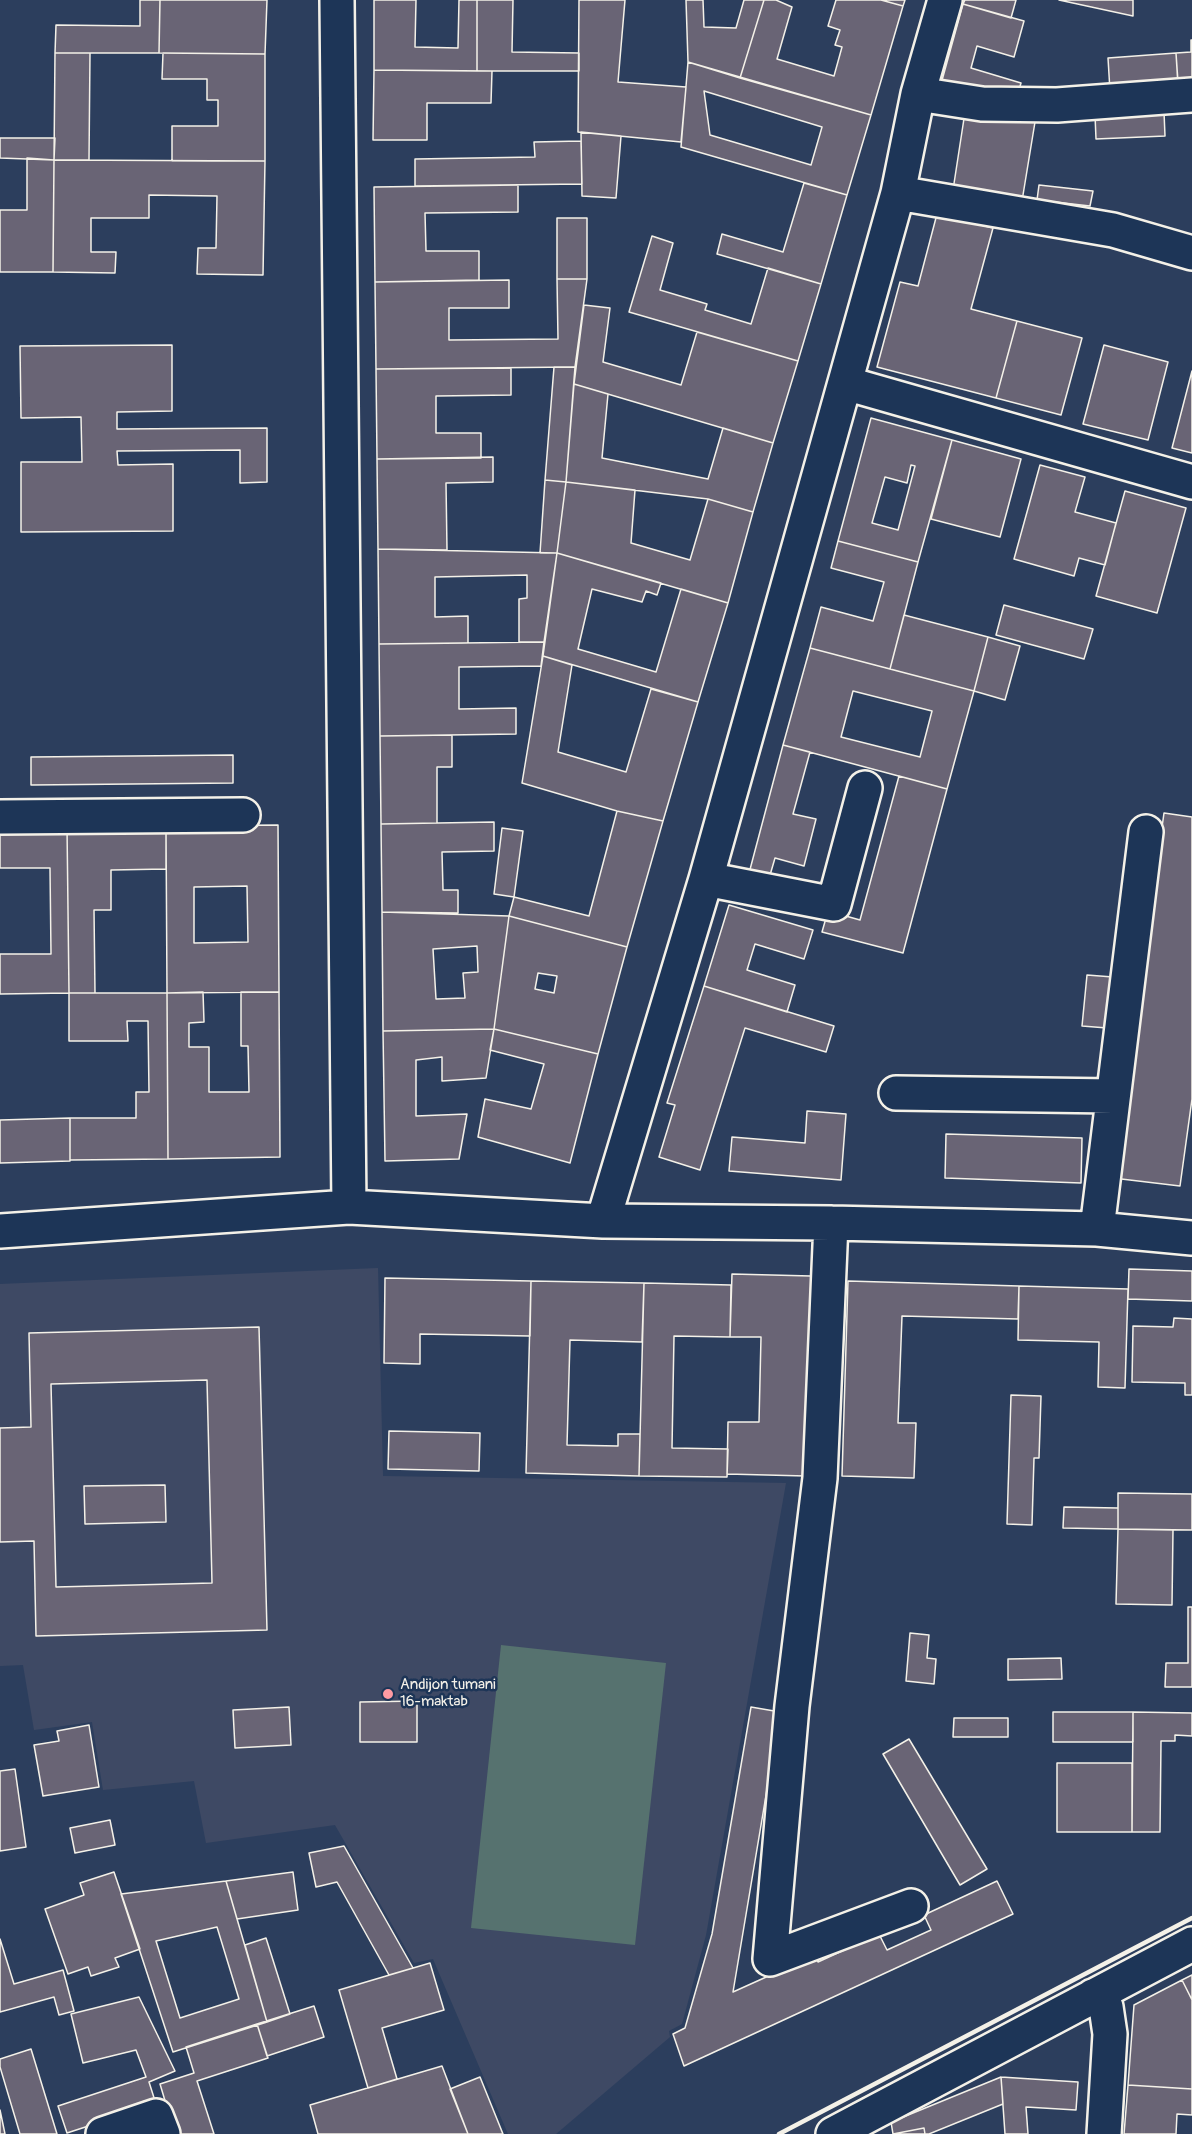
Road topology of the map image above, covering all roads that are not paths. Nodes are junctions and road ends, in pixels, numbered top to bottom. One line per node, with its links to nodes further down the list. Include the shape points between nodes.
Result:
1 (337, 0): 16 (street)
2 (945, 0): 3 (street)
3 (918, 94): 4 (street, via 982,104 1057,105); 5 (street)
4 (1192, 94)
5 (898, 193): 6 (street, via 1113,230); 7 (street)
6 (1192, 253)
7 (845, 383): 8 (street); 13 (street)
8 (1192, 482)
9 (865, 788): 13 (street, via 834,904)
10 (243, 815): 11 (street)
11 (0, 817)
12 (1146, 832): 15 (street)
13 (706, 879): 17 (street)
14 (896, 1093): 15 (street)
15 (1113, 1096): 19 (street)
16 (349, 1207): 17 (street); 20 (street)
17 (603, 1221): 18 (street)
18 (831, 1223): 19 (street); 22 (street, via 819,1489 792,1706 770,1959)
19 (1097, 1229): 21 (street)
20 (0, 1231)
21 (1192, 1238)
22 (911, 1906)
23 (1192, 1944): 24 (street)
24 (1093, 1996): 27 (street); 28 (street, via 1106,2007 1110,2034)
25 (103, 2134): 26 (street, via 156,2116)
26 (163, 2134)
27 (833, 2134)
28 (1104, 2134)

